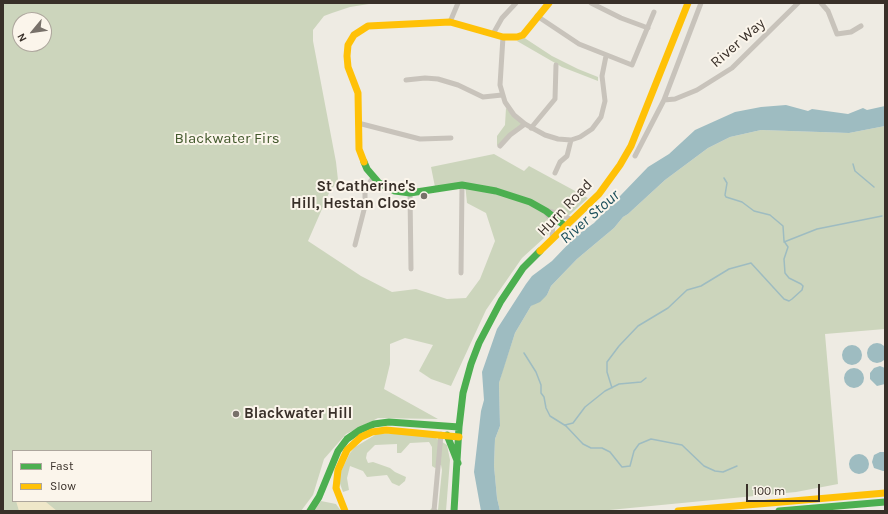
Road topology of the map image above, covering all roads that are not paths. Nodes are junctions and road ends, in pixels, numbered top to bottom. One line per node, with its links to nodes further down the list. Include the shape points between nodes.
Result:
1 (458, 3): 11 (street)
2 (516, 3): 14 (street, via 502,18)
3 (549, 3): 10 (main road)
4 (591, 3): 13 (street, via 620,18)
5 (688, 3): 33 (main road, Hurn Road, via 631,146 620,166 598,194)
6 (701, 3): 20 (street)
7 (798, 3): 20 (street, River Way, via 732,68 697,90 675,99)
8 (821, 3): 12 (street, via 828,11 837,34 851,32)
9 (654, 12): 13 (street)
10 (538, 16): 15 (main road, via 523,35 514,38); 16 (street, via 579,44)
11 (450, 22): 14 (main road); 21 (main road, via 368,26 354,35 348,45 347,56 348,68 358,93)
12 (861, 26)
13 (648, 28): 16 (street, via 632,65)
14 (493, 34): 15 (main road)
15 (503, 37): 19 (street, via 500,85)
16 (606, 56): 25 (street, via 602,76 605,101 601,117 592,129)
17 (556, 65): 23 (street, via 555,98)
18 (406, 80): 19 (street, via 438,79 483,97)
19 (502, 95): 22 (street, via 510,110)
20 (664, 100): 27 (street)
21 (358, 123): 24 (street, via 420,139); 29 (main road, via 359,150)
22 (525, 124): 23 (street); 26 (street)
23 (531, 128): 25 (street, via 550,138)
24 (451, 138)
25 (571, 140): 28 (street, via 568,156 560,162)
26 (500, 146)
27 (635, 156)
28 (555, 173)
29 (373, 178): 31 (main road, via 395,191); 36 (street, via 365,188 365,206)
30 (462, 185): 31 (main road); 32 (main road, via 496,191); 38 (street)
31 (410, 193): 37 (street)
32 (546, 210): 33 (street); 34 (main road); 35 (street, via 553,224)
33 (572, 220): 34 (main road, Hurn Road)
34 (565, 226): 35 (main road, Hurn Road)
35 (552, 239): 39 (main road, Hurn Road, via 524,268 489,322 471,364)
36 (355, 245)
37 (411, 269)
38 (461, 274)
39 (459, 427): 40 (main road); 41 (main road, Hurn Road)
40 (443, 432): 41 (main road); 42 (main road); 45 (main road, via 390,422 374,424 360,430 347,439 338,451 319,497); 46 (main road, via 386,430 372,432 356,440 344,454 337,475 337,494); 47 (street)
41 (459, 437): 42 (main road, Hurn Road)
42 (458, 463): 48 (main road, Hurn Road)
43 (885, 493): 49 (main road)
44 (885, 502): 50 (main road)
45 (310, 511)
46 (345, 511)
47 (434, 511)
48 (454, 511)
49 (678, 511)
50 (779, 511)

